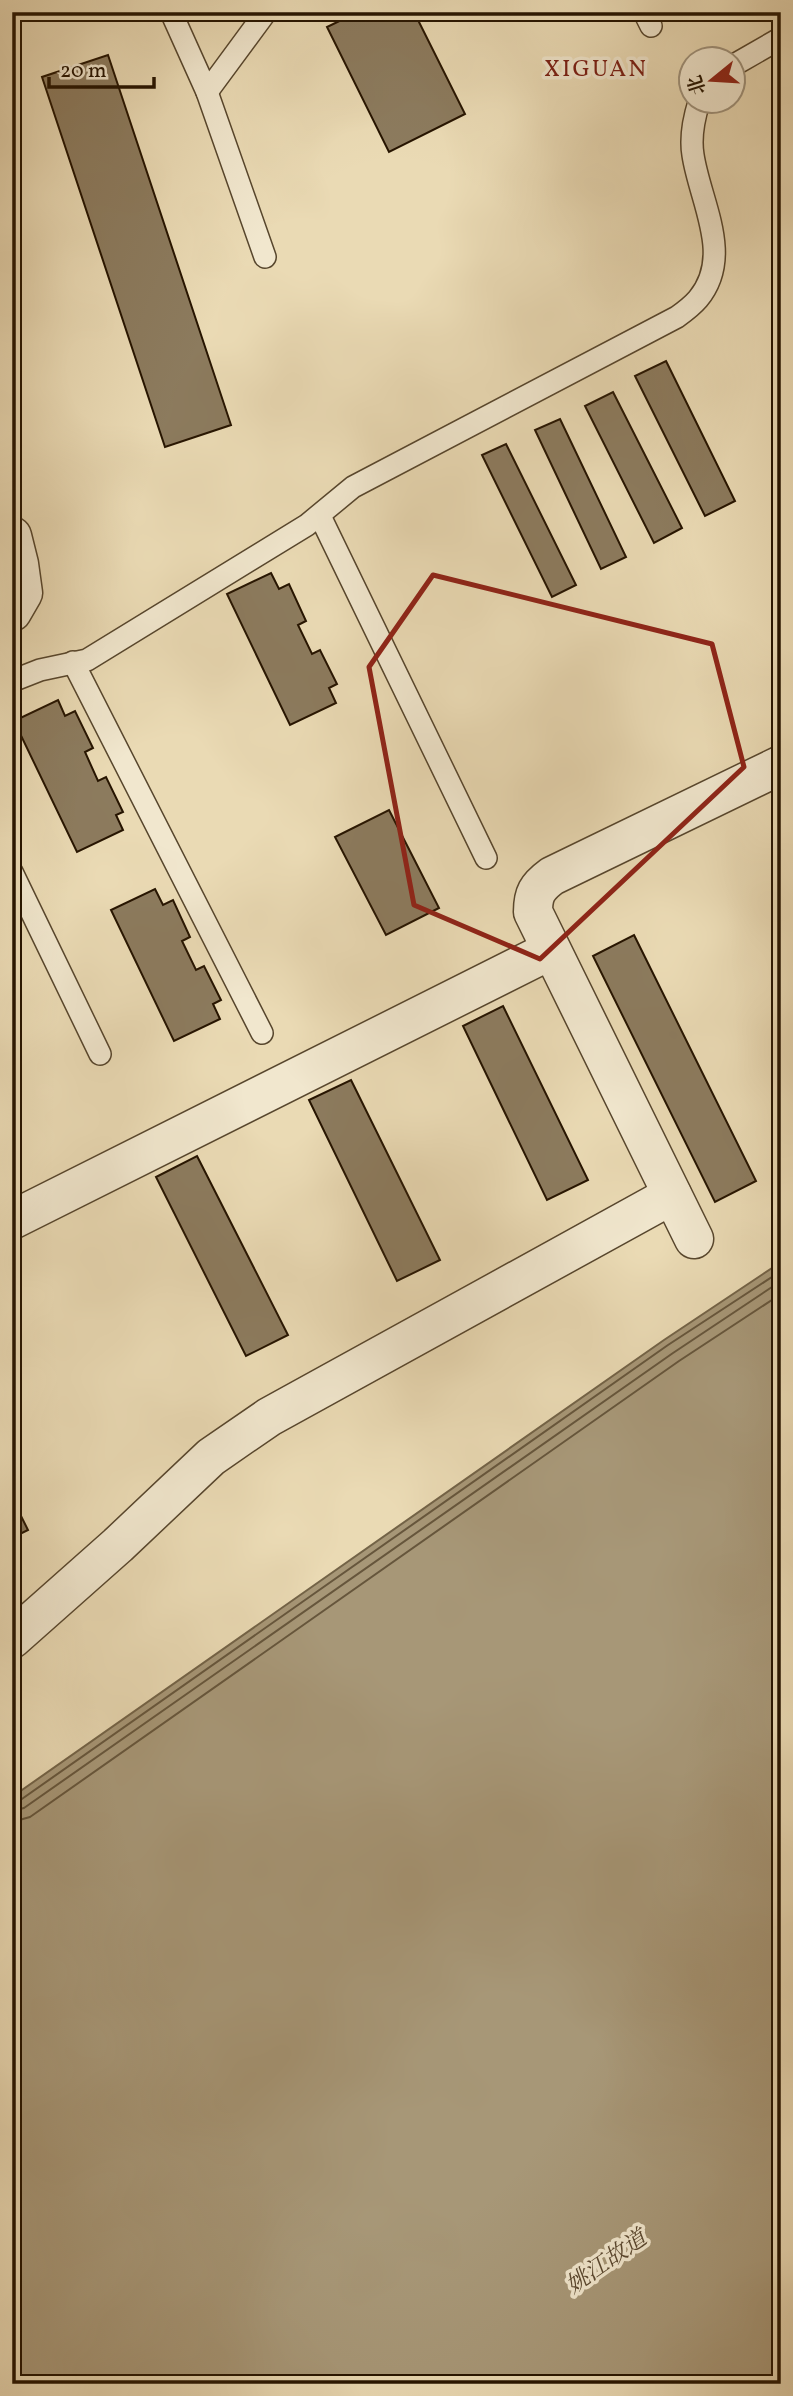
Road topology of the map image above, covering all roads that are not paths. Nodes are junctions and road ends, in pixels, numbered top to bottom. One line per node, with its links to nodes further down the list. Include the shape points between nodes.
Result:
1 (171, 12): 5 (lane)
2 (266, 12): 5 (lane)
3 (781, 37): 4 (lane)
4 (748, 56)
5 (207, 92): 7 (lane)
6 (695, 116): 8 (lane, via 692,153 715,245 712,275 698,299 677,317 353,487)
7 (265, 257)
8 (320, 516): 11 (lane, via 87,660); 14 (lane)
9 (12, 536): 10 (street, via 23,593)
10 (12, 612)
11 (74, 662): 12 (lane); 17 (lane)
12 (12, 681)
13 (781, 765): 16 (street, via 601,851 538,887 533,912)
14 (486, 858)
15 (12, 872): 18 (lane)
16 (551, 950): 19 (street); 20 (street)
17 (262, 1033)
18 (100, 1054)
19 (672, 1195): 21 (street); 22 (street, via 269,1417 211,1457)
20 (12, 1220)
21 (694, 1239)
22 (12, 1639)

